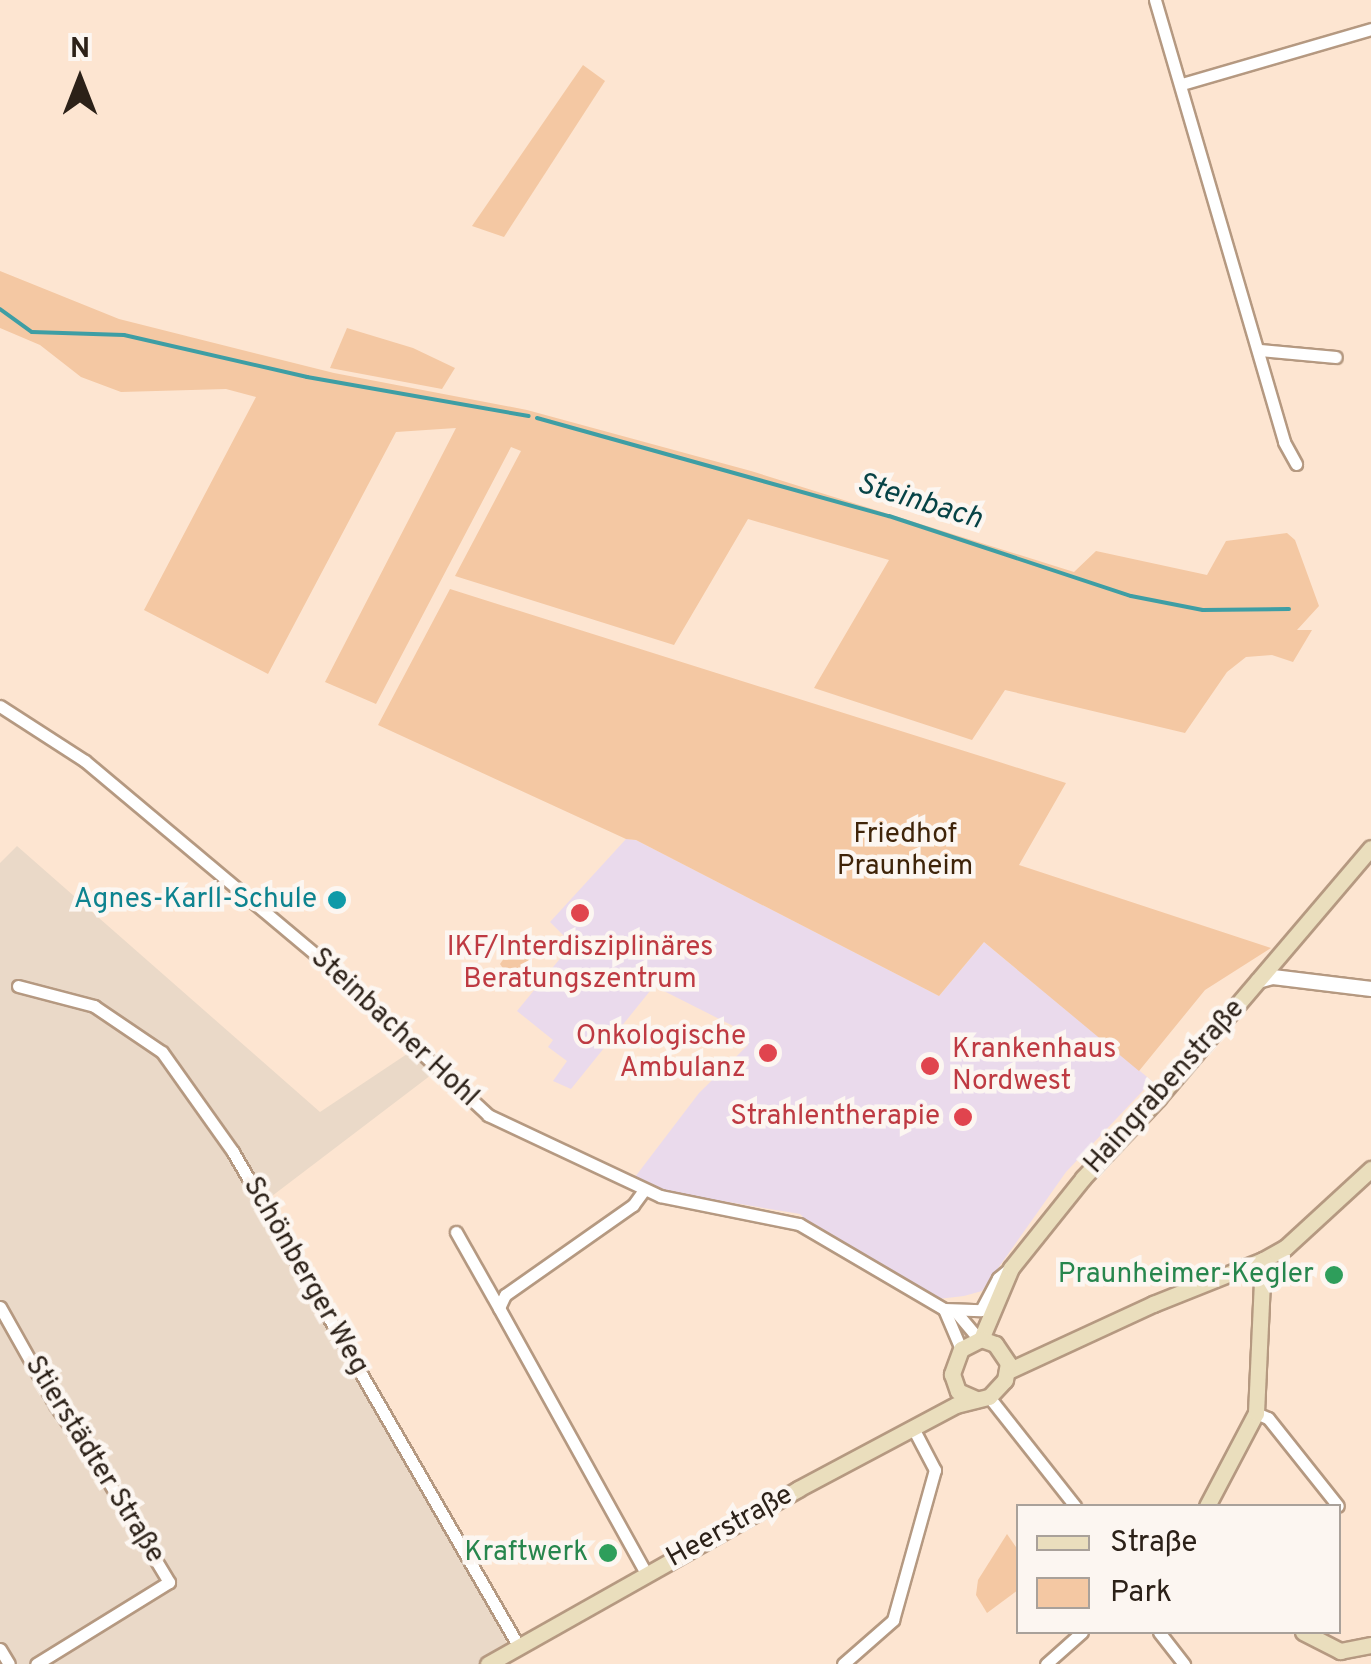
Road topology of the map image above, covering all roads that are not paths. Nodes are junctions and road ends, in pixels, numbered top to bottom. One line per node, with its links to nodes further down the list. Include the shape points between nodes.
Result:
1 (1155, 0): 3 (street)
2 (1371, 30): 3 (street)
3 (1182, 84): 4 (street)
4 (1260, 350): 5 (street); 6 (street)
5 (1336, 356)
6 (1296, 464)
7 (0, 706): 13 (street, Steinbacher Hohl, via 85,761 316,954 488,1115)
8 (1371, 848): 9 (main road, Haingrabenstraße)
9 (1258, 980): 11 (street); 16 (main road, Haingrabenstraße)
10 (18, 986): 34 (street, Schönberger Weg, via 94,1006 162,1052 233,1152)
11 (1371, 989)
12 (1371, 1170): 15 (main road)
13 (644, 1190): 18 (street, via 505,1295); 19 (street, Steinbacher Hohl, via 784,1218)
14 (456, 1232): 18 (street)
15 (1264, 1260): 22 (main road); 25 (main road)
16 (1011, 1268): 19 (street, via 981,1310); 20 (main road, Haingrabenstraße)
17 (0, 1307): 38 (street, Stierstädter Straße, via 169,1582)
18 (499, 1308): 30 (street)
19 (950, 1310): 20 (street, Steinbacher Hohl); 21 (street)
20 (980, 1339): 21 (main road); 22 (main road, via 999,1348)
21 (961, 1349): 23 (main road)
22 (1008, 1371): 24 (main road, via 998,1390)
23 (952, 1383): 24 (main road); 26 (main road)
24 (982, 1398): 26 (main road, Heerstraße); 27 (street)
25 (1256, 1413): 28 (main road); 29 (street, via 1268,1418)
26 (914, 1430): 30 (main road, Heerstraße); 40 (street, via 936,1470 894,1620)
27 (1073, 1504)
28 (1208, 1504)
29 (1336, 1504)
30 (646, 1574): 34 (main road, Heerstraße)
31 (1080, 1634): 41 (street)
32 (1161, 1634): 42 (street)
33 (1308, 1634): 35 (main road, via 1340,1651)
34 (518, 1645): 39 (main road, Heerstraße)
35 (1371, 1646)
36 (0, 1650): 37 (street)
37 (9, 1664)
38 (36, 1664)
39 (488, 1664)
40 (843, 1664)
41 (1046, 1664)
42 (1184, 1664)

